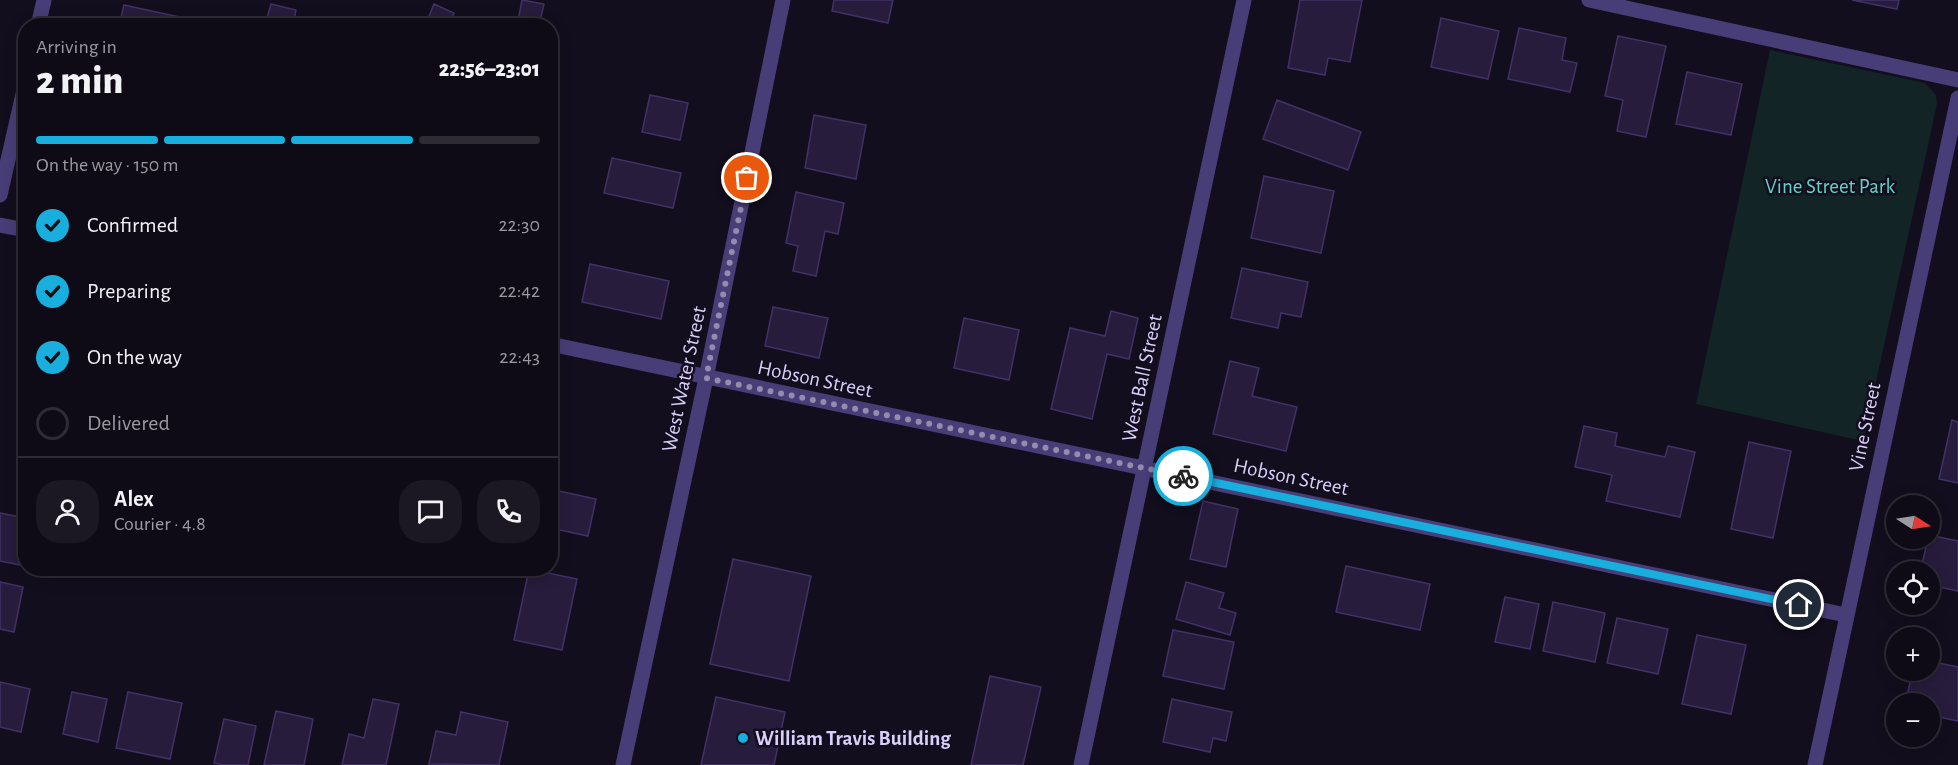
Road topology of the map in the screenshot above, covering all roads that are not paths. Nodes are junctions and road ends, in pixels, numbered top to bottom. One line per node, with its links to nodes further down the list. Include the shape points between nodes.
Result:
1 (44, 0): 5 (street)
2 (783, 0): 13 (street, West Water Street)
3 (1244, 0): 14 (street, West Ball Street)
4 (1588, 0): 6 (street)
5 (40, 18)
6 (1958, 80)
7 (1958, 98): 15 (street, Vine Street)
8 (18, 116): 9 (street)
9 (0, 195)
10 (0, 225): 11 (street)
11 (18, 228)
12 (558, 346): 13 (street, Hobson Street)
13 (706, 378): 14 (street, Hobson Street); 16 (street, West Water Street)
14 (1144, 468): 15 (street, Hobson Street); 17 (street, West Ball Street)
15 (1846, 615): 18 (street, Vine Street)
16 (623, 765)
17 (1081, 765)
18 (1815, 765)

